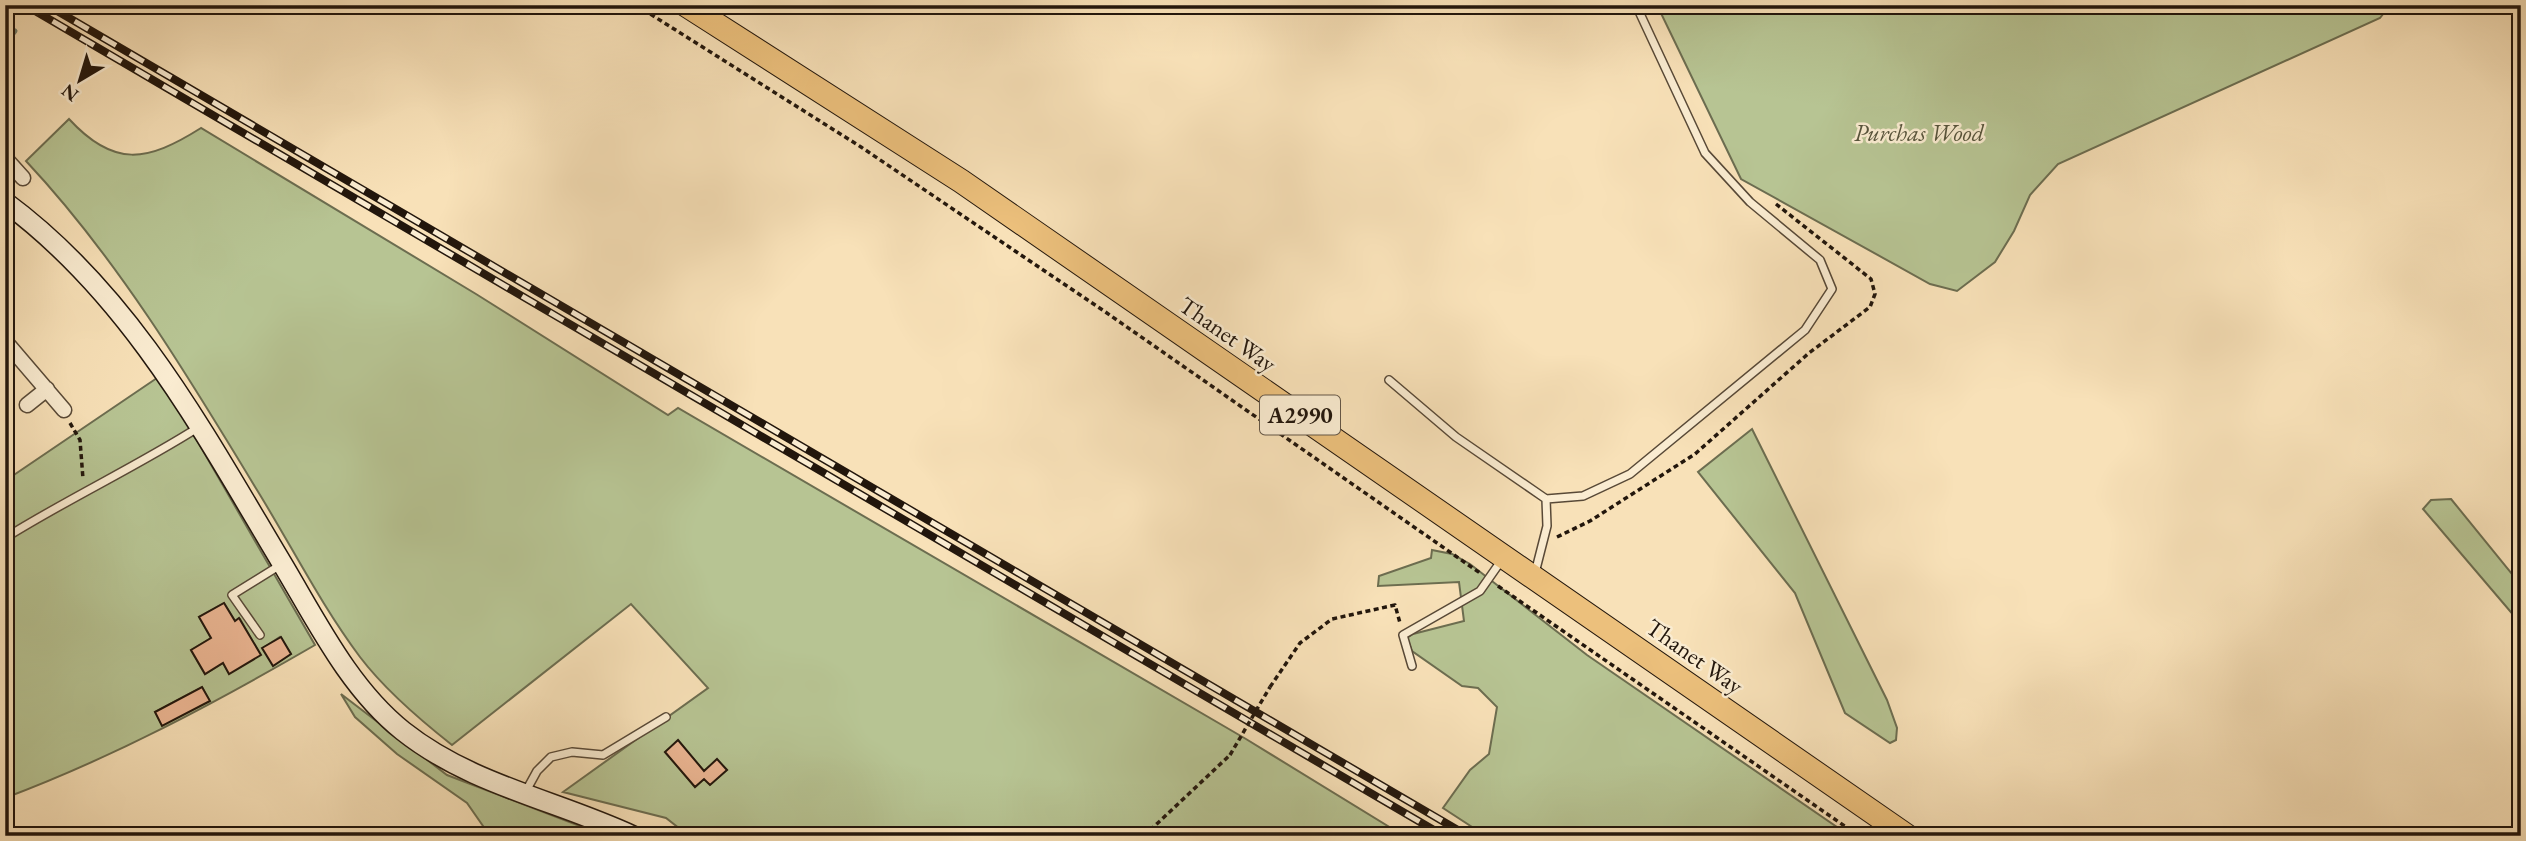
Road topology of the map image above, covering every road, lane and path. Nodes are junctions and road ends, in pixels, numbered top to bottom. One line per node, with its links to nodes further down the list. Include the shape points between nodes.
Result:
1 (636, 5): 19 (path, via 861,147 1069,287)
2 (685, 5): 16 (main road, Thanet Way / A2990, via 961,181)
3 (1636, 5): 14 (lane, via 1705,153 1750,202 1819,260 1832,289 1805,330 1630,474 1583,496)
4 (5, 158): 5 (street)
5 (23, 178)
6 (5, 202): 12 (main road, via 53,238 99,285)
7 (5, 341): 9 (street)
8 (1389, 380): 14 (lane, via 1456,437)
9 (47, 389): 10 (street); 11 (street)
10 (27, 405)
11 (64, 410): 13 (path, via 80,440)
12 (200, 426): 13 (lane, via 131,470); 17 (main road)
13 (84, 491): 15 (lane)
14 (1546, 499): 18 (lane, via 1547,526)
15 (5, 538)
16 (1505, 556): 18 (main road, Thanet Way / A2990); 19 (lane)
17 (282, 564): 20 (lane, via 232,595); 24 (main road, via 326,638 380,710 402,731 436,753)
18 (1534, 576): 28 (main road, Thanet Way / A2990)
19 (1488, 579): 21 (lane, via 1480,591); 27 (path)
20 (260, 635)
21 (1403, 635): 22 (lane); 26 (path, bridge, via 1395,605 1332,618 1300,643 1230,755)
22 (1412, 666)
23 (666, 717): 24 (lane, via 603,755 572,752 551,757)
24 (524, 795): 25 (main road)
25 (633, 836)
26 (1144, 836)
27 (1859, 836)
28 (1907, 836)

